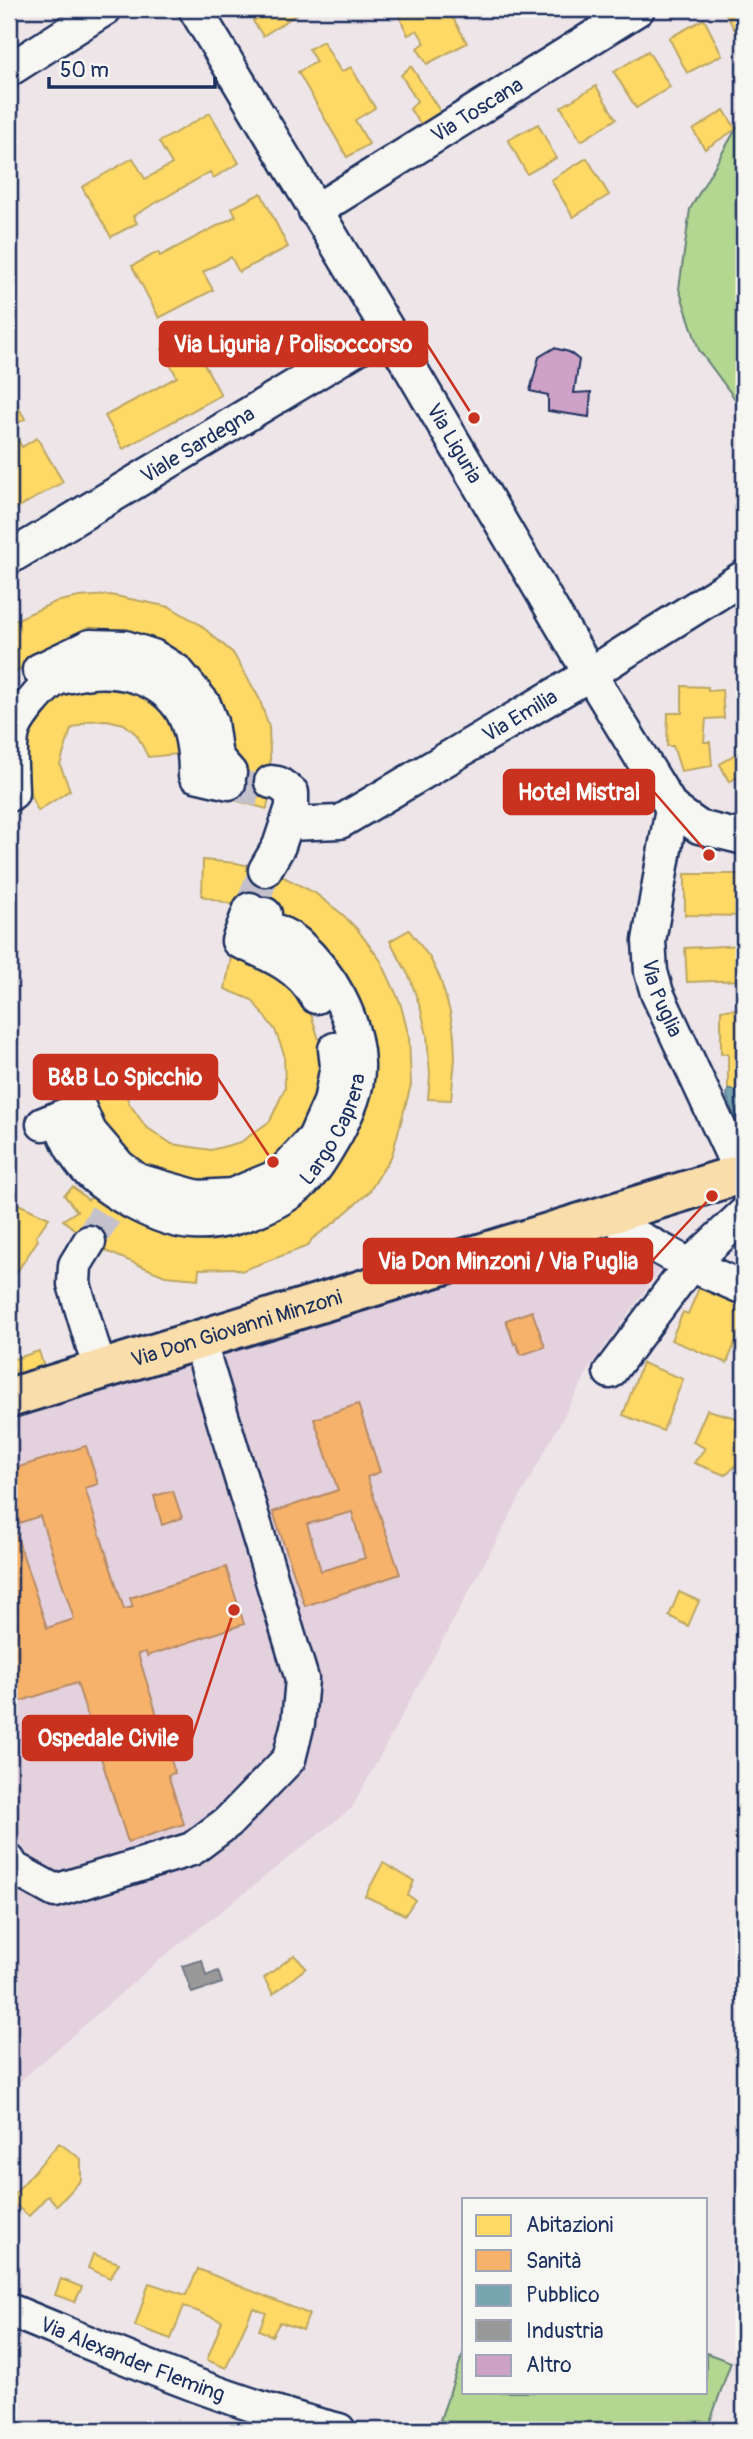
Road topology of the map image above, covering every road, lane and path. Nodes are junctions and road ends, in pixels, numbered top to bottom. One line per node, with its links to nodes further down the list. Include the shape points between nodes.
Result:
1 (105, 9): 4 (street)
2 (195, 9): 5 (street, Via Liguria)
3 (638, 9): 5 (street, Via Toscana)
4 (9, 70)
5 (316, 211): 6 (street, Via Liguria)
6 (388, 330): 7 (street, Viale Sardegna); 9 (street, Via Liguria)
7 (9, 558)
8 (744, 577): 9 (street, Via Emilia)
9 (590, 674): 11 (street, Via Emilia, via 278,854 292,807); 13 (street, Via Liguria)
10 (9, 700): 12 (street, via 28,677 90,646 125,648 153,656 177,671 204,704 216,757 230,778 195,775 192,735 182,711 169,696 130,673 101,671 55,680 32,702 14,729)
11 (278, 789)
12 (9, 795)
13 (672, 808): 14 (street, Via Liguria, via 699,827); 17 (street, Via Puglia, via 649,941 651,972)
14 (744, 838)
15 (257, 912): 16 (street, Largo Caprera, via 259,923 295,941 319,967 343,1001 353,1037 358,1064 353,1102 307,1179 271,1205 218,1223 192,1224 150,1212 82,1168 64,1134)
16 (61, 1117)
17 (742, 1174): 18 (main road, Via Don Giovanni Minzoni)
18 (618, 1213): 21 (street, via 625,1230); 23 (main road, Via Don Giovanni Minzoni)
19 (744, 1214): 21 (street)
20 (89, 1242): 24 (street, via 75,1265 74,1284)
21 (690, 1265): 22 (street); 25 (street)
22 (744, 1288)
23 (199, 1340): 24 (main road, Via Don Giovanni Minzoni); 27 (street, via 302,1679 289,1759 228,1822 192,1849 55,1891 13,1868)
24 (100, 1370): 26 (main road, Via Don Giovanni Minzoni)
25 (610, 1372)
26 (9, 1398)
27 (9, 1861)
28 (9, 2310): 29 (street, Via Alexander Fleming, via 280,2416)
29 (339, 2430)

